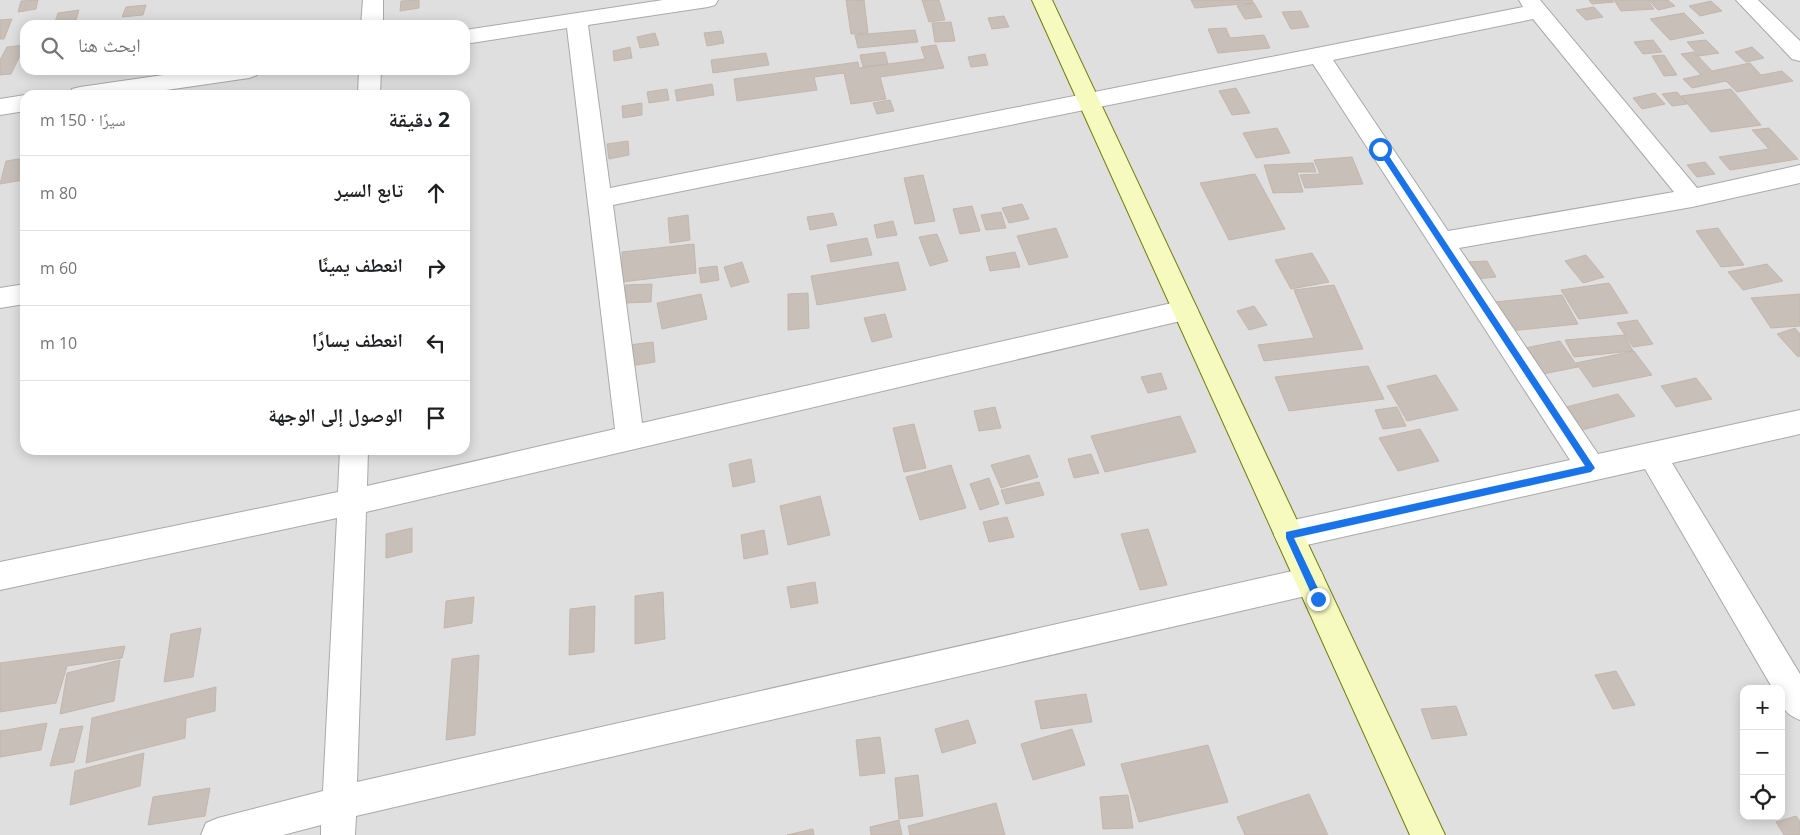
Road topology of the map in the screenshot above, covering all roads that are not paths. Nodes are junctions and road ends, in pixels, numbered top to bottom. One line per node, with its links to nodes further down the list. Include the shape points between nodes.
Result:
1 (373, 0): 6 (street)
2 (708, 0): 7 (street)
3 (1042, 0): 15 (street)
4 (1746, 0): 9 (street)
5 (1534, 6): 10 (street); 19 (street)
6 (372, 20)
7 (577, 20): 8 (street); 20 (street)
8 (470, 36)
9 (1800, 54)
10 (1319, 56): 15 (street); 21 (street)
11 (215, 75): 13 (street)
12 (370, 75): 14 (street)
13 (114, 90)
14 (369, 90)
15 (1089, 102): 20 (street); 24 (street)
16 (20, 104): 17 (street)
17 (0, 107)
18 (1800, 174): 19 (street)
19 (1692, 198): 21 (street)
20 (600, 199): 26 (street)
21 (1442, 242): 29 (street)
22 (20, 295): 23 (street)
23 (0, 298)
24 (1185, 310): 26 (street); 31 (street)
25 (1800, 422): 28 (street)
26 (630, 438): 30 (street)
27 (354, 455): 30 (street)
28 (1652, 455): 29 (street); 34 (street)
29 (1591, 468): 31 (street)
30 (352, 502): 32 (street); 35 (street)
31 (1289, 535): 33 (street)
32 (0, 576)
33 (1310, 581): 35 (street); 38 (street)
34 (1800, 704)
35 (340, 803): 36 (street); 37 (street)
36 (218, 835)
37 (338, 835)
38 (1428, 835)

